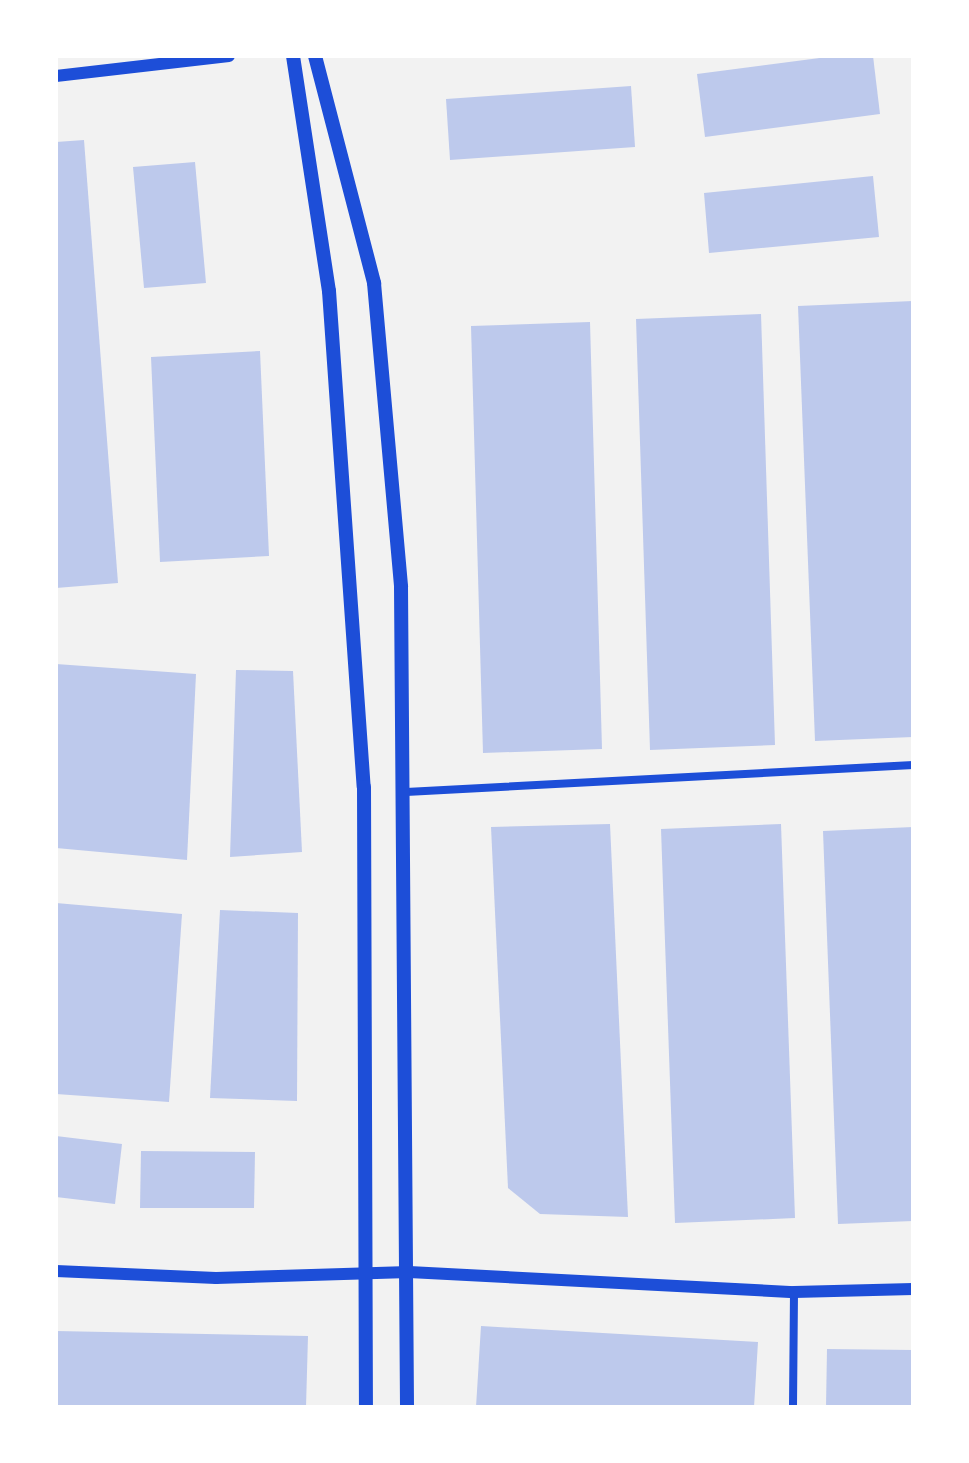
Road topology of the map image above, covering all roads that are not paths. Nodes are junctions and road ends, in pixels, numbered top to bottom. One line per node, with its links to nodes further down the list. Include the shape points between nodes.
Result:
1 (229, 56): 4 (street)
2 (293, 56): 10 (main road, via 329,291 358,682 364,787)
3 (315, 56): 7 (main road, via 374,283 401,587)
4 (133, 61): 5 (street)
5 (56, 76)
6 (913, 765): 7 (street)
7 (406, 792): 9 (main road)
8 (56, 1271): 10 (street, via 216,1278)
9 (409, 1272): 10 (street); 12 (street); 14 (main road)
10 (367, 1273): 13 (main road)
11 (913, 1289): 12 (street)
12 (794, 1292): 15 (street)
13 (366, 1407)
14 (407, 1407)
15 (793, 1407)

